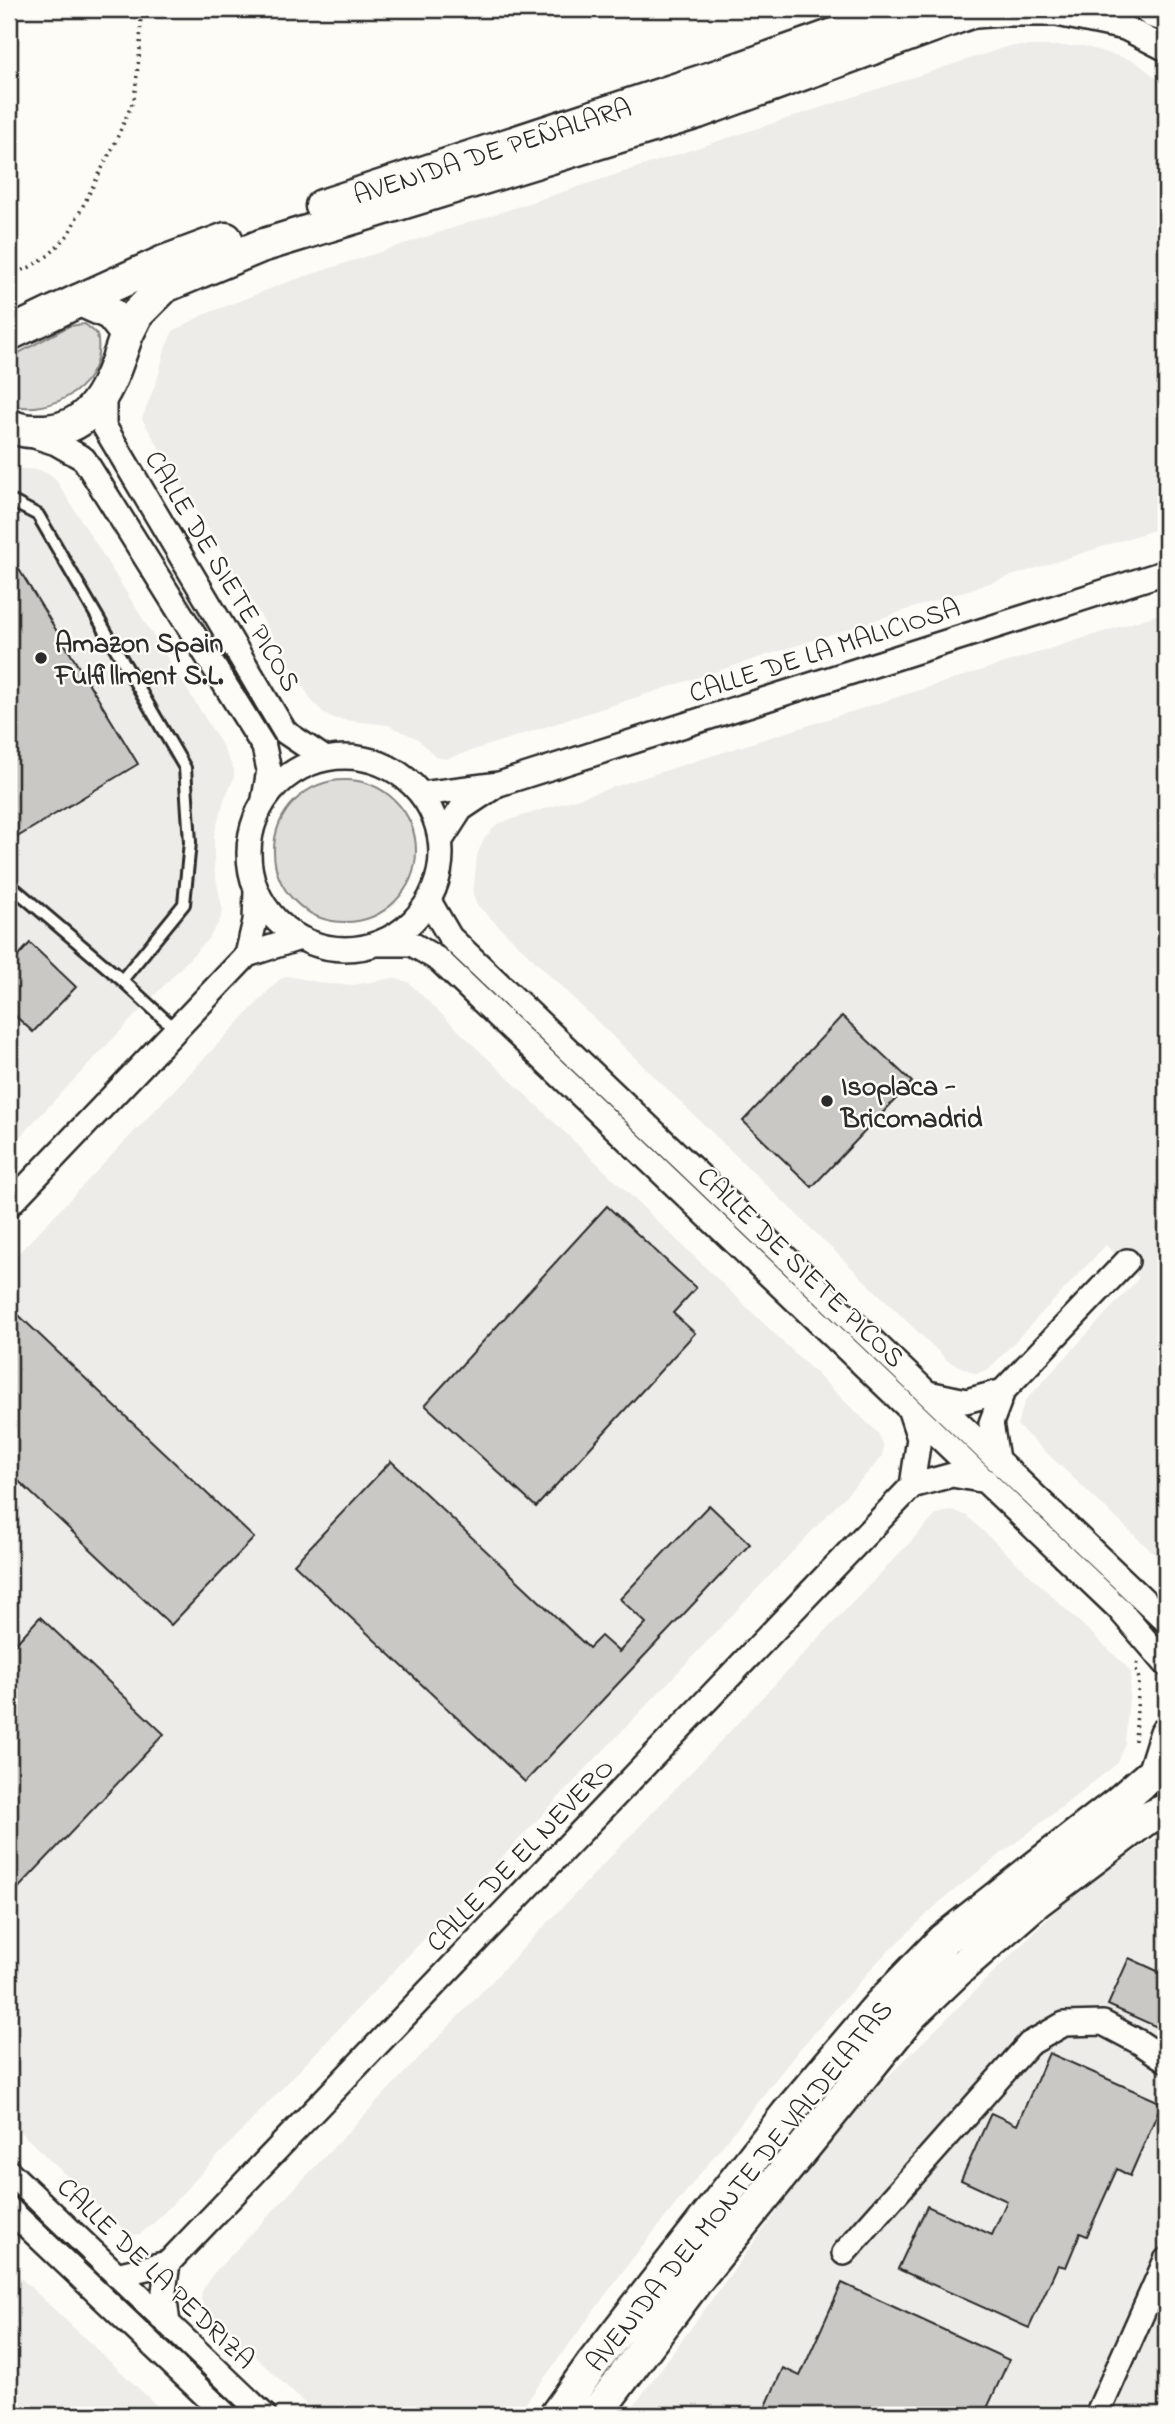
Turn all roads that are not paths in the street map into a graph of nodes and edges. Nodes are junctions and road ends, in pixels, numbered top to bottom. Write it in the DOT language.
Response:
graph roads {
  1 [pos="907,9"];
  2 [pos="1155,9"];
  3 [pos="1166,12"];
  4 [pos="967,13"];
  5 [pos="1166,49"];
  6 [pos="80,300"];
  7 [pos="9,334"];
  8 [pos="127,334"];
  9 [pos="104,395"];
  10 [pos="15,428"];
  11 [pos="9,500"];
  12 [pos="1166,572"];
  13 [pos="324,758"];
  14 [pos="499,784"];
  15 [pos="422,794"];
  16 [pos="264,800"];
  17 [pos="441,840"];
  18 [pos="9,884"];
  19 [pos="256,890"];
  20 [pos="429,901"];
  21 [pos="300,938"];
  22 [pos="379,944"];
  23 [pos="247,955"];
  24 [pos="122,980"];
  25 [pos="176,1030"];
  26 [pos="9,1205"];
  27 [pos="1127,1261"];
  28 [pos="1003,1391"];
  29 [pos="927,1393"];
  30 [pos="909,1409"];
  31 [pos="998,1459"];
  32 [pos="986,1481"];
  33 [pos="912,1486"];
  34 [pos="1166,1621"];
  35 [pos="1166,1664"];
  36 [pos="1166,1734"];
  37 [pos="1166,1810"];
  38 [pos="1166,2060"];
  39 [pos="9,2172"];
  40 [pos="9,2209"];
  41 [pos="844,2253"];
  42 [pos="1166,2260"];
  43 [pos="168,2263"];
  44 [pos="116,2275"];
  45 [pos="168,2324"];
  46 [pos="226,2415"];
  47 [pos="264,2415"];
  48 [pos="556,2415"];
  49 [pos="594,2415"];
  50 [pos="1097,2415"];
  1 -- 6 [label="street, AVENIDA DE PEÑALARA"];
  2 -- 3 [label="highway"];
  4 -- 5 [label="street"];
  4 -- 8 [label="street, AVENIDA DE PEÑALARA"];
  6 -- 7 [label="street, AVENIDA DE PEÑALARA"];
  6 -- 8 [label="street"];
  8 -- 9 [label="street, AVENIDA DE PEÑALARA"];
  9 -- 10 [label="street"];
  9 -- 13 [label="street, CALLE DE SIETE PICOS"];
  10 -- 16 [label="street, CALLE DE SIETE PICOS"];
  11 -- 24 [label="lane"];
  12 -- 14 [label="street, CALLE DE LA MALICIOSA"];
  13 -- 15 [label="street"];
  13 -- 16 [label="street"];
  14 -- 15 [label="street, CALLE DE LA MALICIOSA"];
  14 -- 17 [label="street, CALLE DE LA MALICIOSA"];
  15 -- 17 [label="street"];
  16 -- 19 [label="street"];
  17 -- 20 [label="street"];
  18 -- 24 [label="lane"];
  19 -- 21 [label="street"];
  19 -- 23 [label="street"];
  20 -- 22 [label="street"];
  20 -- 29 [label="street, CALLE DE SIETE PICOS"];
  21 -- 22 [label="street"];
  21 -- 23 [label="street"];
  22 -- 30 [label="street, CALLE DE SIETE PICOS"];
  23 -- 25 [label="street"];
  24 -- 25 [label="lane"];
  25 -- 26 [label="street"];
  27 -- 28 [label="street"];
  28 -- 29 [label="street"];
  28 -- 31 [label="street"];
  29 -- 31 [label="street, CALLE DE SIETE PICOS"];
  30 -- 32 [label="street, CALLE DE SIETE PICOS"];
  30 -- 33 [label="street"];
  31 -- 34 [label="street, CALLE DE SIETE PICOS"];
  32 -- 33 [label="street"];
  32 -- 35 [label="street, CALLE DE SIETE PICOS"];
  33 -- 43 [label="street, CALLE DE EL NEVERO"];
  36 -- 48 [label="street, AVENIDA DEL MONTE DE VALDELATAS"];
  37 -- 49 [label="street, AVENIDA DEL MONTE DE VALDELATAS"];
  38 -- 41 [label="street"];
  39 -- 44 [label="street, CALLE DE LA PEDRIZA"];
  40 -- 46 [label="street, CALLE DE LA PEDRIZA"];
  42 -- 50 [label="street"];
  43 -- 44 [label="street"];
  43 -- 45 [label="street"];
  44 -- 45 [label="street, CALLE DE LA PEDRIZA"];
  45 -- 47 [label="street, CALLE DE LA PEDRIZA"];
}
